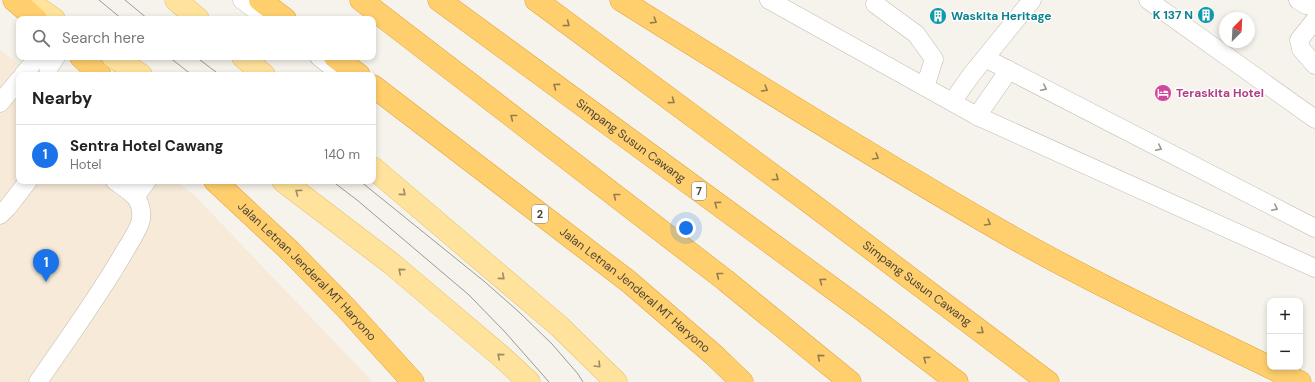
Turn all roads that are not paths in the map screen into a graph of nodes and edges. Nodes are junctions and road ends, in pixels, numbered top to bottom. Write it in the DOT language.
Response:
graph roads {
  1 [pos="14,0"];
  2 [pos="26,0"];
  3 [pos="176,0"];
  4 [pos="242,0"];
  5 [pos="260,0"];
  6 [pos="361,0"];
  7 [pos="439,0"];
  8 [pos="536,0"];
  9 [pos="621,0"];
  10 [pos="769,0"];
  11 [pos="1032,0"];
  12 [pos="1148,0"];
  13 [pos="1298,0"];
  14 [pos="875,4"];
  15 [pos="1169,6"];
  16 [pos="1315,7"];
  17 [pos="33,16"];
  18 [pos="50,16"];
  19 [pos="195,16"];
  20 [pos="263,16"];
  21 [pos="281,16"];
  22 [pos="1315,20"];
  23 [pos="985,58"];
  24 [pos="83,60"];
  25 [pos="118,60"];
  26 [pos="246,60"];
  27 [pos="322,60"];
  28 [pos="339,60"];
  29 [pos="48,64"];
  30 [pos="1315,66"];
  31 [pos="1009,70"];
  32 [pos="30,72"];
  33 [pos="97,72"];
  34 [pos="136,72"];
  35 [pos="260,72"];
  36 [pos="338,72"];
  37 [pos="354,72"];
  38 [pos="16,84"];
  39 [pos="925,87"];
  40 [pos="376,88"];
  41 [pos="376,100"];
  42 [pos="952,102"];
  43 [pos="0,103"];
  44 [pos="977,116"];
  45 [pos="1315,119"];
  46 [pos="452,146"];
  47 [pos="376,171"];
  48 [pos="26,184"];
  49 [pos="119,184"];
  50 [pos="144,184"];
  51 [pos="218,184"];
  52 [pos="287,184"];
  53 [pos="136,196"];
  54 [pos="0,215"];
  55 [pos="1315,228"];
  56 [pos="1315,268"];
  57 [pos="38,382"];
  58 [pos="414,382"];
  59 [pos="529,382"];
  60 [pos="616,382"];
  61 [pos="742,382"];
  62 [pos="850,382"];
  63 [pos="957,382"];
  64 [pos="1048,382"];
  65 [pos="1300,382"];
  1 -- 17 [label="highway"];
  2 -- 18 [label="main road"];
  3 -- 19 [label="main road"];
  4 -- 20 [label="lane"];
  5 -- 21 [label="highway"];
  62 -- 6 [label="highway, one-way"];
  63 -- 7 [label="highway, Simpang Susun Cawang / 7, one-way"];
  8 -- 64 [label="highway, Simpang Susun Cawang, one-way"];
  9 -- 65 [label="highway, one-way"];
  10 -- 39 [label="lane"];
  11 -- 23 [label="lane"];
  12 -- 15 [label="lane"];
  13 -- 16 [label="lane"];
  14 -- 39 [label="lane"];
  15 -- 45 [label="lane"];
  22 -- 30 [label="lane"];
  23 -- 31 [label="lane"];
  23 -- 42 [label="lane"];
  24 -- 33 [label="highway"];
  25 -- 34 [label="main road"];
  26 -- 35 [label="main road"];
  27 -- 36 [label="lane"];
  28 -- 37 [label="highway"];
  29 -- 32 [label="lane"];
  31 -- 44 [label="lane"];
  31 -- 55 [label="lane, one-way"];
  38 -- 43 [label="lane"];
  39 -- 42 [label="lane"];
  40 -- 46 [label="highway, Jalan Letnan Jenderal MT Haryono / 2"];
  41 -- 46 [label="lane"];
  42 -- 44 [label="lane"];
  44 -- 56 [label="lane"];
  46 -- 61 [label="highway, Jalan Letnan Jenderal MT Haryono / 2"];
  47 -- 60 [label="main road, one-way"];
  48 -- 54 [label="lane"];
  49 -- 53 [label="lane"];
  50 -- 53 [label="lane"];
  51 -- 58 [label="highway, Jalan Letnan Jenderal MT Haryono"];
  59 -- 52 [label="main road, one-way"];
  53 -- 57 [label="lane"];
}
